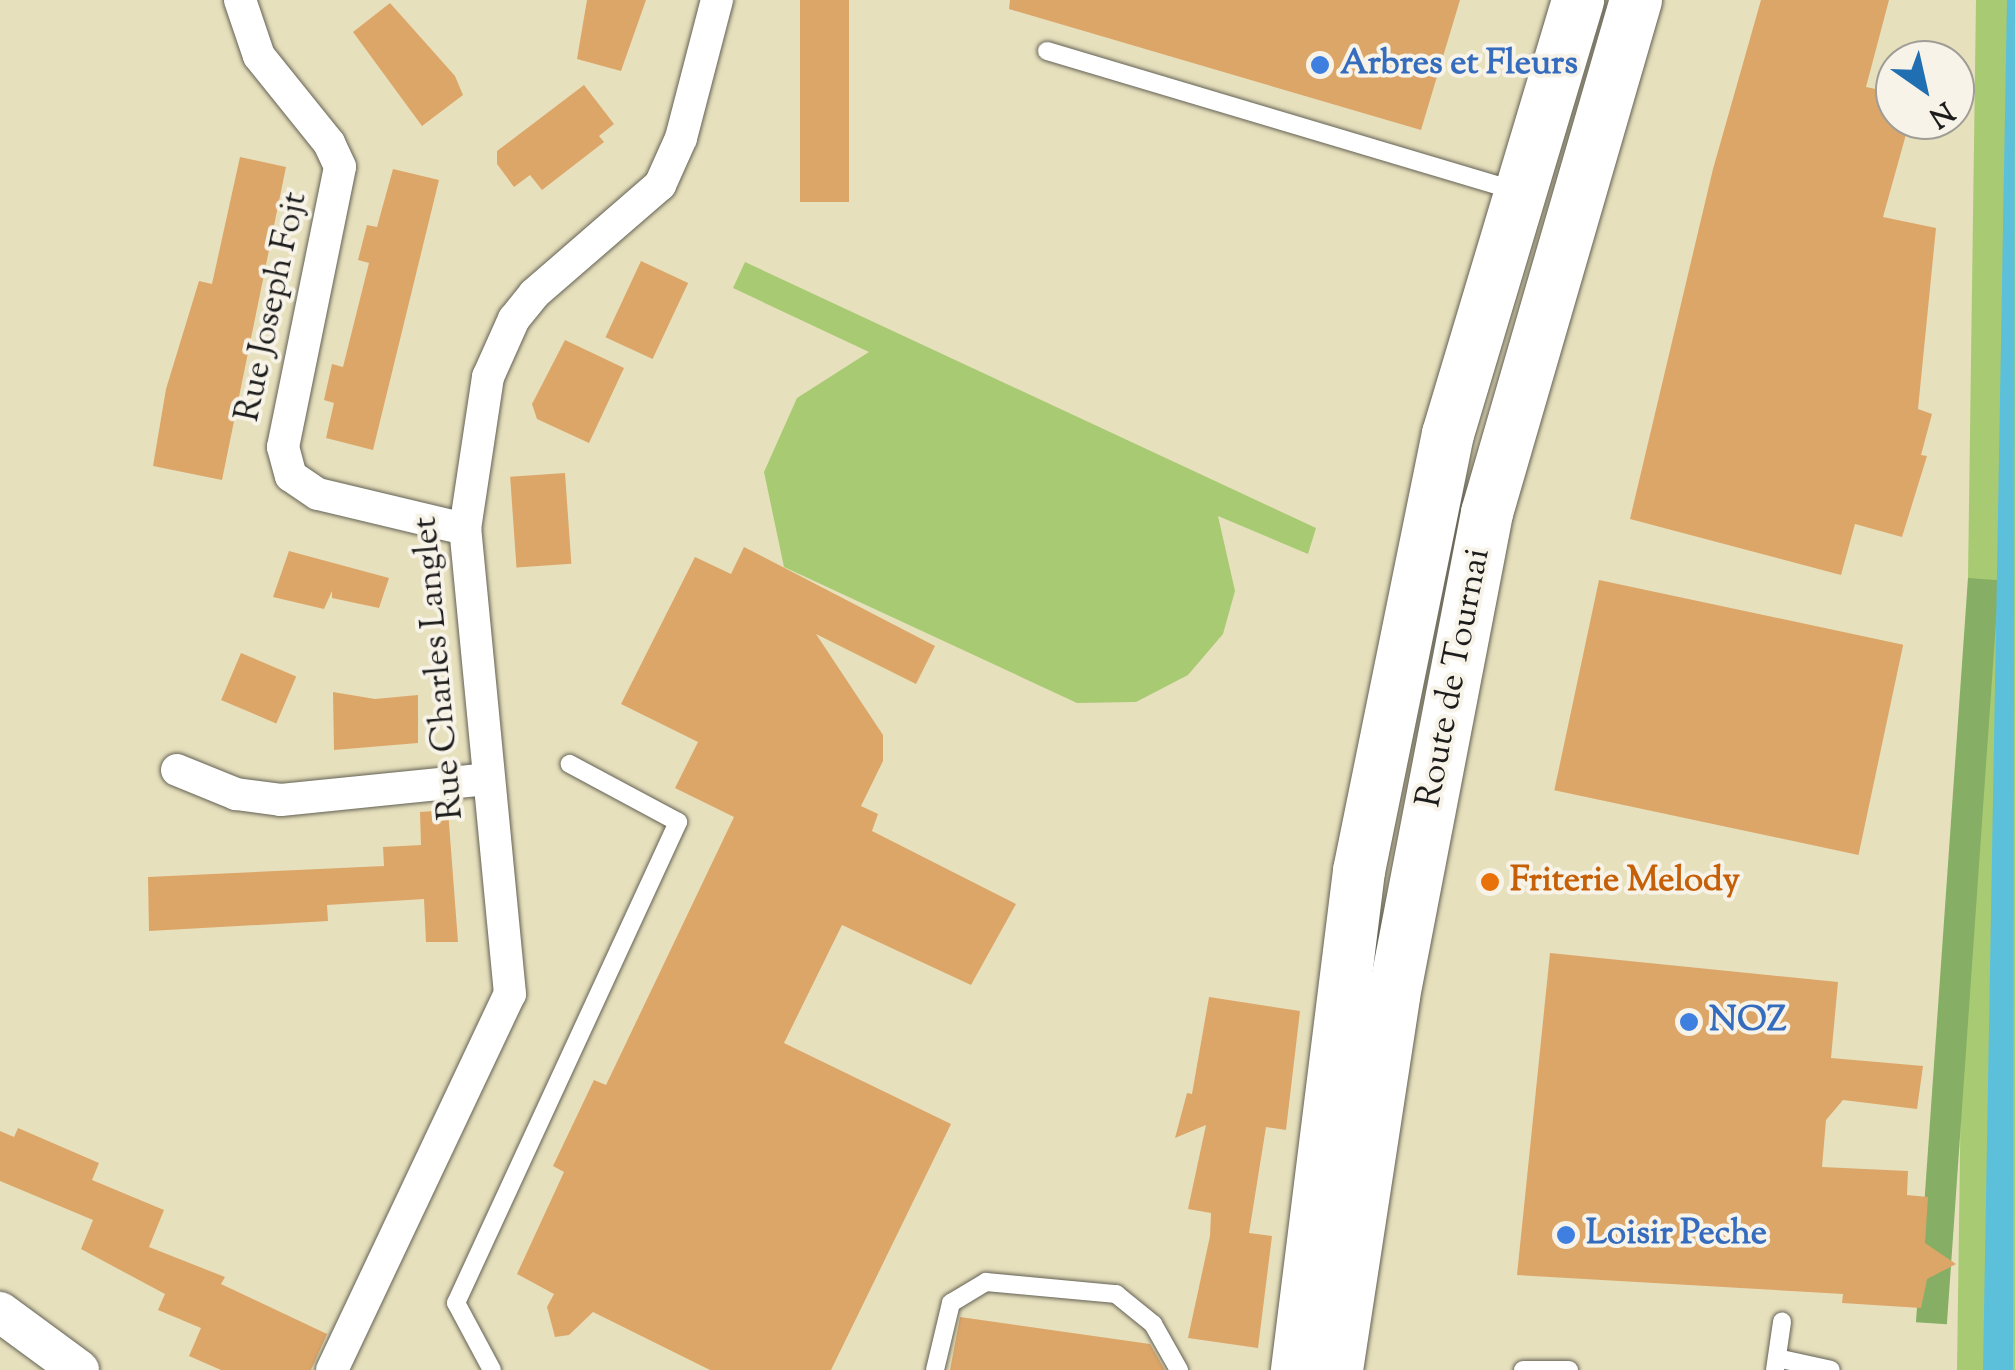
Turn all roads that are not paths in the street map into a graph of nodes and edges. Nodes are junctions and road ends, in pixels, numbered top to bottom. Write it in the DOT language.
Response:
graph roads {
  1 [pos="240,0"];
  2 [pos="718,0"];
  3 [pos="1578,0"];
  4 [pos="1636,0"];
  5 [pos="1048,51"];
  6 [pos="1519,192"];
  7 [pos="1469,497"];
  8 [pos="465,529"];
  9 [pos="1458,547"];
  10 [pos="570,764"];
  11 [pos="177,770"];
  12 [pos="487,780"];
  13 [pos="1358,1088"];
  14 [pos="0,1312"];
  15 [pos="1782,1322"];
  16 [pos="1776,1364"];
  17 [pos="79,1370"];
  18 [pos="332,1370"];
  19 [pos="492,1370"];
  20 [pos="935,1370"];
  21 [pos="1179,1370"];
  22 [pos="1297,1370"];
  23 [pos="1318,1370"];
  24 [pos="1337,1370"];
  25 [pos="1523,1370"];
  26 [pos="1569,1370"];
  27 [pos="1831,1370"];
  1 -- 8 [label="street, Rue Joseph Fojt"];
  2 -- 8 [label="street, Rue Charles Langlet"];
  3 -- 6 [label="main road, Route de Tournai"];
  4 -- 24 [label="main road, Route de Tournai"];
  5 -- 6 [label="lane"];
  6 -- 22 [label="main road, Route de Tournai"];
  7 -- 9 [label="lane"];
  8 -- 12 [label="street, Rue Charles Langlet"];
  10 -- 19 [label="lane"];
  11 -- 12 [label="street"];
  12 -- 18 [label="street, Rue Charles Langlet"];
  13 -- 23 [label="lane"];
  14 -- 17 [label="street"];
  15 -- 16 [label="lane"];
  16 -- 27 [label="lane"];
  20 -- 21 [label="lane"];
  25 -- 26 [label="lane"];
}
